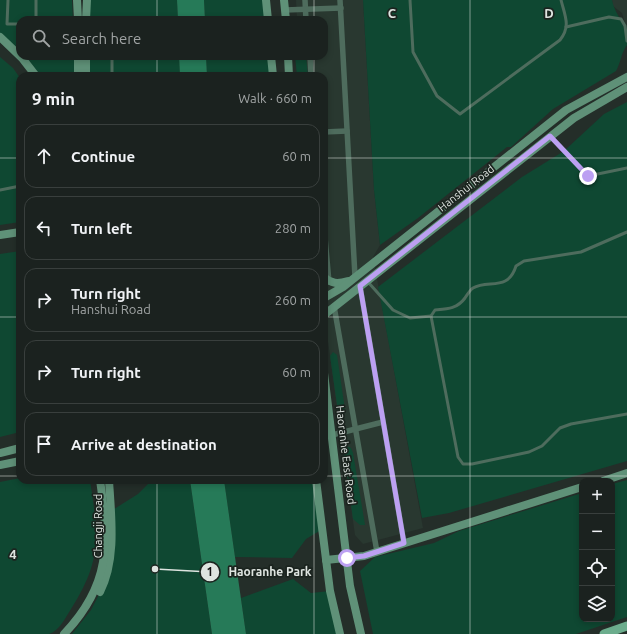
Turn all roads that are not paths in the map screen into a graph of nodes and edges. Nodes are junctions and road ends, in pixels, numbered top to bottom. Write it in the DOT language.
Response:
graph roads {
  1 [pos="8,0"];
  2 [pos="36,0"];
  3 [pos="76,0"];
  4 [pos="87,0"];
  5 [pos="266,0"];
  6 [pos="284,0"];
  7 [pos="305,0"];
  8 [pos="340,0"];
  9 [pos="410,0"];
  10 [pos="561,0"];
  11 [pos="341,8"];
  12 [pos="306,9"];
  13 [pos="285,10"];
  14 [pos="36,16"];
  15 [pos="78,16"];
  16 [pos="86,16"];
  17 [pos="268,16"];
  18 [pos="286,16"];
  19 [pos="306,16"];
  20 [pos="16,24"];
  21 [pos="566,27"];
  22 [pos="0,37"];
  23 [pos="627,41"];
  24 [pos="16,52"];
  25 [pos="24,60"];
  26 [pos="78,60"];
  27 [pos="86,60"];
  28 [pos="112,60"];
  29 [pos="271,60"];
  30 [pos="288,60"];
  31 [pos="310,60"];
  32 [pos="33,72"];
  33 [pos="78,72"];
  34 [pos="86,72"];
  35 [pos="112,72"];
  36 [pos="273,72"];
  37 [pos="289,72"];
  38 [pos="311,72"];
  39 [pos="627,77"];
  40 [pos="627,87"];
  41 [pos="347,131"];
  42 [pos="328,132"];
  43 [pos="550,136"];
  44 [pos="627,168"];
  45 [pos="16,187"];
  46 [pos="0,190"];
  47 [pos="627,232"];
  48 [pos="16,233"];
  49 [pos="0,235"];
  50 [pos="353,279"];
  51 [pos="328,280"];
  52 [pos="367,280"];
  53 [pos="360,286"];
  54 [pos="328,295"];
  55 [pos="334,306"];
  56 [pos="328,311"];
  57 [pos="431,316"];
  58 [pos="328,404"];
  59 [pos="627,414"];
  60 [pos="383,422"];
  61 [pos="356,429"];
  62 [pos="332,435"];
  63 [pos="16,449"];
  64 [pos="0,453"];
  65 [pos="16,462"];
  66 [pos="0,465"];
  67 [pos="627,473"];
  68 [pos="611,478"];
  69 [pos="100,484"];
  70 [pos="109,484"];
  71 [pos="316,484"];
  72 [pos="579,488"];
  73 [pos="404,543"];
  74 [pos="377,552"];
  75 [pos="347,558"];
  76 [pos="326,560"];
  77 [pos="627,626"];
  78 [pos="64,634"];
  79 [pos="72,634"];
  80 [pos="340,634"];
  81 [pos="361,634"];
  82 [pos="604,634"];
  1 -- 20 [label="lane"];
  2 -- 14 [label="lane"];
  3 -- 15 [label="main road"];
  4 -- 16 [label="main road"];
  5 -- 17 [label="main road"];
  6 -- 13 [label="main road"];
  7 -- 12 [label="street"];
  8 -- 11 [label="street"];
  9 -- 21 [label="lane"];
  10 -- 21 [label="lane"];
  11 -- 12 [label="street"];
  11 -- 41 [label="street"];
  12 -- 13 [label="street"];
  12 -- 19 [label="street"];
  13 -- 18 [label="main road"];
  21 -- 23 [label="lane"];
  22 -- 24 [label="main road"];
  25 -- 32 [label="main road"];
  26 -- 33 [label="main road"];
  27 -- 34 [label="main road"];
  28 -- 35 [label="lane"];
  29 -- 36 [label="main road"];
  30 -- 37 [label="main road"];
  31 -- 38 [label="street"];
  39 -- 50 [label="main road, Hanshui Road"];
  40 -- 43 [label="main road, Hanshui Road"];
  41 -- 42 [label="street"];
  41 -- 50 [label="street"];
  43 -- 44 [label="lane"];
  43 -- 52 [label="main road, Hanshui Road"];
  45 -- 46 [label="lane"];
  47 -- 57 [label="lane"];
  48 -- 49 [label="main road"];
  50 -- 51 [label="main road"];
  50 -- 54 [label="main road, Hanshui Road"];
  52 -- 53 [label="main road, Hanshui Road"];
  52 -- 57 [label="lane"];
  53 -- 55 [label="main road, Hanshui Road"];
  53 -- 60 [label="street"];
  55 -- 56 [label="main road, Hanshui Road"];
  55 -- 61 [label="street"];
  57 -- 59 [label="lane"];
  58 -- 62 [label="main road, Haoranhe East Road"];
  60 -- 61 [label="street"];
  60 -- 73 [label="street"];
  61 -- 62 [label="street"];
  61 -- 74 [label="street"];
  62 -- 75 [label="main road, Haoranhe East Road"];
  63 -- 64 [label="main road"];
  65 -- 66 [label="main road"];
  67 -- 68 [label="main road"];
  69 -- 78 [label="main road, Changji Road"];
  70 -- 79 [label="main road, Changji Road"];
  71 -- 76 [label="main road"];
  72 -- 73 [label="main road"];
  73 -- 74 [label="main road"];
  74 -- 75 [label="main road"];
  75 -- 76 [label="main road"];
  75 -- 81 [label="main road, Haoranhe East Road"];
  76 -- 80 [label="main road"];
  77 -- 82 [label="main road"];
}
